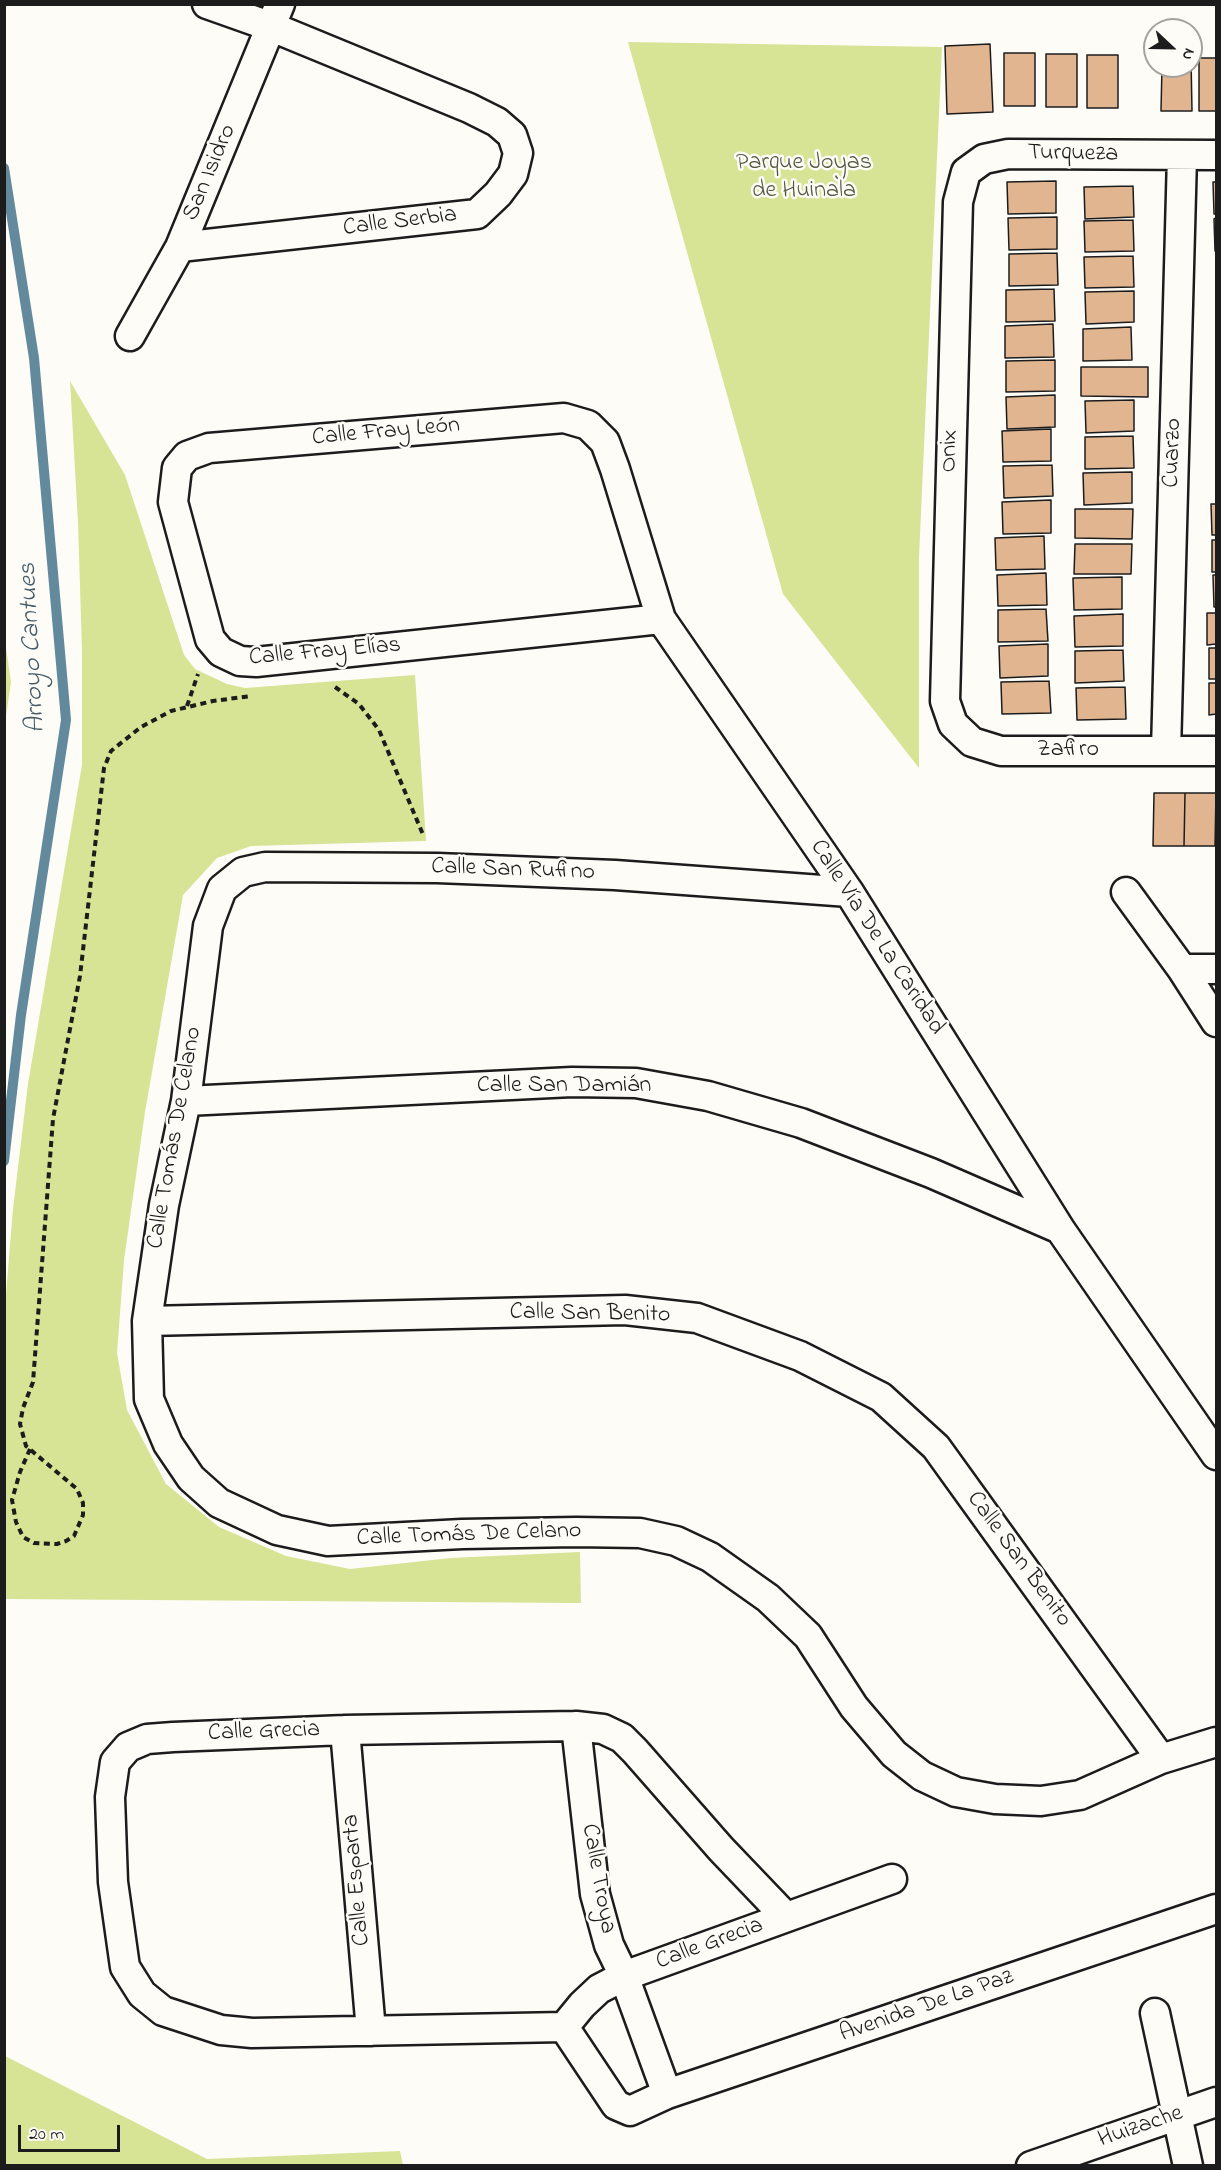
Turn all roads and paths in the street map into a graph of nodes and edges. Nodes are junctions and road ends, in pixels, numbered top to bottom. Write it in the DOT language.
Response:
graph roads {
  1 [pos="207,4"];
  2 [pos="276,16"];
  3 [pos="1216,155"];
  4 [pos="1182,156"];
  5 [pos="958,202"];
  6 [pos="180,247"];
  7 [pos="130,336"];
  8 [pos="564,418"];
  9 [pos="209,448"];
  10 [pos="662,619"];
  11 [pos="327,655"];
  12 [pos="260,694"];
  13 [pos="945,701"];
  14 [pos="1166,751"];
  15 [pos="1216,752"];
  16 [pos="437,868"];
  17 [pos="849,892"];
  18 [pos="1126,892"];
  19 [pos="208,926"];
  20 [pos="1182,969"];
  21 [pos="1216,969"];
  22 [pos="1216,1022"];
  23 [pos="186,1101"];
  24 [pos="1060,1229"];
  25 [pos="147,1321"];
  26 [pos="30,1449"];
  27 [pos="1216,1455"];
  28 [pos="576,1726"];
  29 [pos="345,1730"];
  30 [pos="1216,1742"];
  31 [pos="1161,1759"];
  32 [pos="892,1879"];
  33 [pos="1216,1909"];
  34 [pos="786,1917"];
  35 [pos="624,1976"];
  36 [pos="1155,2013"];
  37 [pos="564,2027"];
  38 [pos="371,2031"];
  39 [pos="668,2094"];
  40 [pos="1216,2102"];
  41 [pos="1177,2115"];
  42 [pos="1031,2166"];
  43 [pos="1188,2166"];
  1 -- 2 [label="street, Calle Serbia"];
  2 -- 6 [label="street, San Isidro"];
  2 -- 6 [label="street, Calle Serbia"];
  3 -- 4 [label="street, Turqueza"];
  4 -- 5 [label="street, Turqueza"];
  4 -- 14 [label="street, Cuarzo"];
  5 -- 13 [label="street, Onix"];
  6 -- 7 [label="street, San Isidro"];
  8 -- 9 [label="street, Calle Fray León"];
  8 -- 10 [label="street, Calle Vía De La Caridad"];
  9 -- 11 [label="street, Calle Fray Elías"];
  10 -- 11 [label="street, Calle Fray Elías"];
  10 -- 17 [label="street, Calle Vía De La Caridad"];
  11 -- 16 [label="path"];
  12 -- 26 [label="path"];
  13 -- 14 [label="street, Zafiro"];
  14 -- 15 [label="street, Zafiro"];
  16 -- 17 [label="street, Calle San Rufino"];
  16 -- 19 [label="street, Calle San Rufino"];
  17 -- 24 [label="street, Calle Vía De La Caridad"];
  18 -- 20 [label="street"];
  19 -- 23 [label="street, Calle Tomás De Celano"];
  20 -- 21 [label="street"];
  20 -- 22 [label="street"];
  23 -- 24 [label="street, Calle San Damián"];
  23 -- 25 [label="street, Calle Tomás De Celano"];
  24 -- 27 [label="street, Calle Vía De La Caridad"];
  25 -- 31 [label="street, Calle San Benito"];
  25 -- 31 [label="street, Calle Tomás De Celano"];
  26 -- 26 [label="path"];
  28 -- 29 [label="street, Calle Grecia"];
  28 -- 34 [label="street, Calle Grecia"];
  28 -- 35 [label="street, Calle Troya"];
  29 -- 38 [label="street, Calle Esparta"];
  29 -- 38 [label="street, Calle Grecia"];
  30 -- 31 [label="street, Calle Tomás De Celano"];
  32 -- 34 [label="street"];
  33 -- 39 [label="street, Avenida De La Paz"];
  34 -- 35 [label="street, Calle Grecia"];
  35 -- 37 [label="street, Calle Grecia"];
  35 -- 39 [label="street, Calle Troya"];
  36 -- 41 [label="street"];
  37 -- 38 [label="street, Calle Grecia"];
  37 -- 39 [label="street, Avenida De La Paz"];
  40 -- 41 [label="street, Huizache"];
  41 -- 42 [label="street, Huizache"];
  41 -- 43 [label="street"];
}
